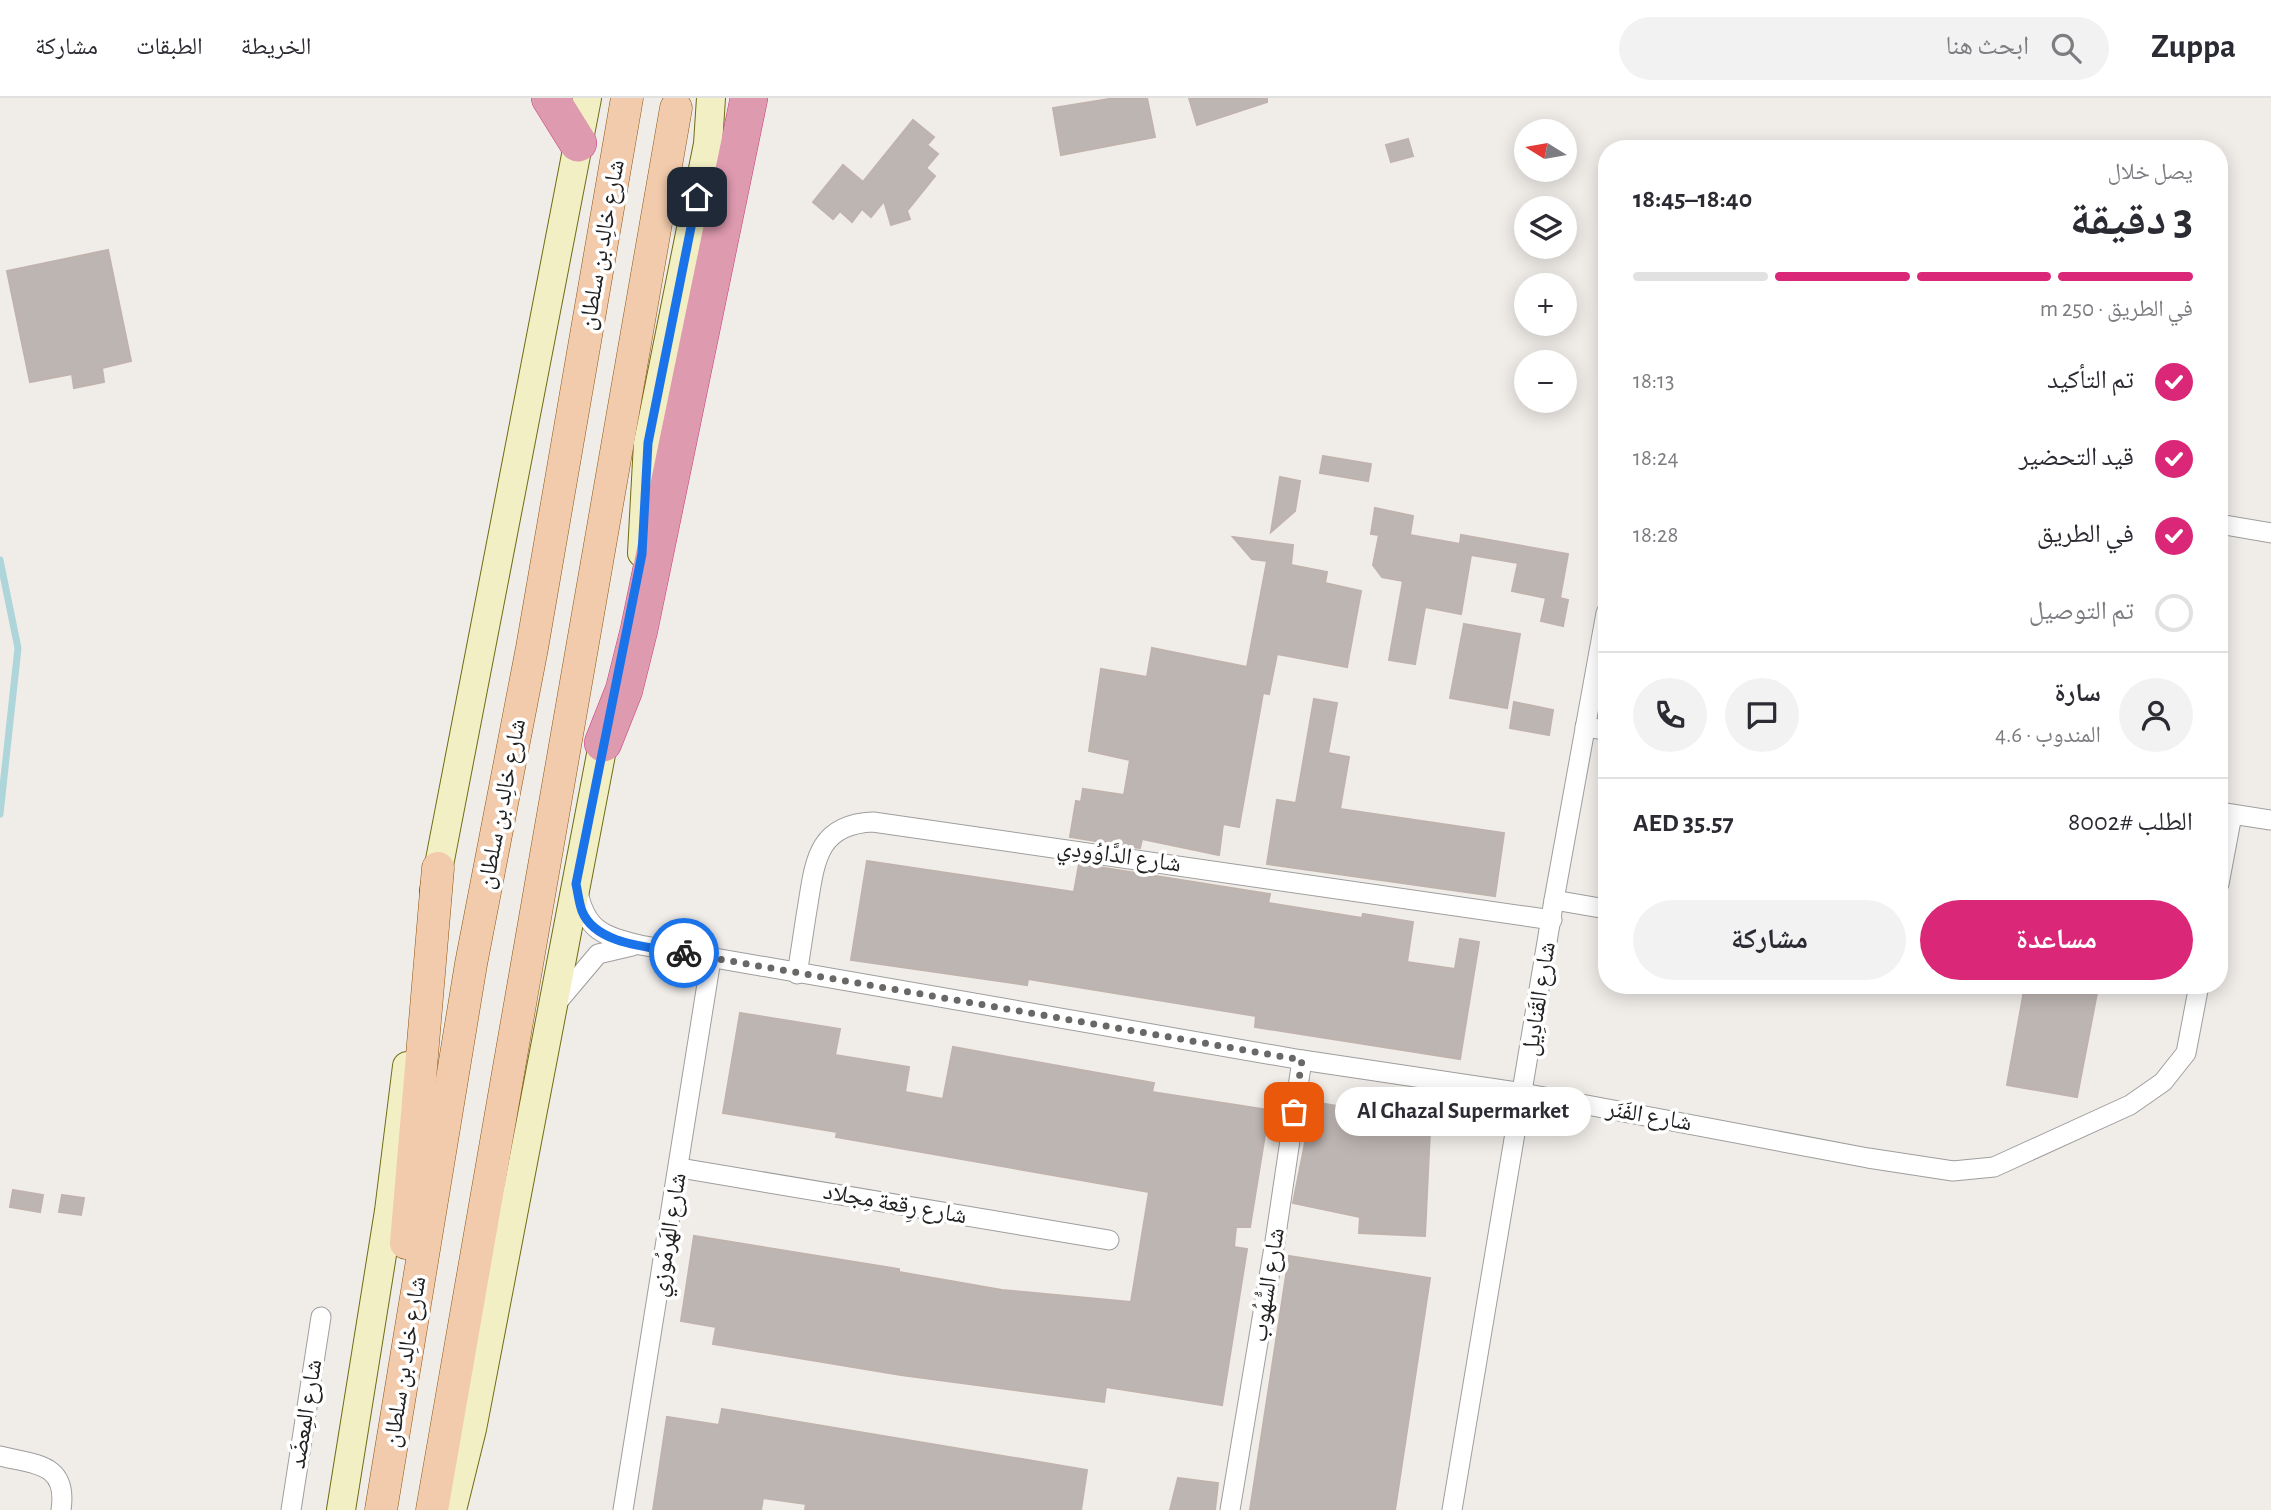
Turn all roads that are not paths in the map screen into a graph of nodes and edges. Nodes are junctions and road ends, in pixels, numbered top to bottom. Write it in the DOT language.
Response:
graph roads {
  1 [pos="550,98"];
  2 [pos="627,98"];
  3 [pos="711,98"];
  4 [pos="733,98"];
  5 [pos="749,98"];
  6 [pos="587,101"];
  7 [pos="676,108"];
  8 [pos="578,143"];
  9 [pos="2228,526"];
  10 [pos="2271,533"];
  11 [pos="642,554"];
  12 [pos="1598,656"];
  13 [pos="1585,727"];
  14 [pos="1598,729"];
  15 [pos="603,743"];
  16 [pos="2228,813"];
  17 [pos="2271,820"];
  18 [pos="438,868"];
  19 [pos="576,884"];
  20 [pos="1598,909"];
  21 [pos="1553,910"];
  22 [pos="640,945"];
  23 [pos="711,959"];
  24 [pos="797,974"];
  25 [pos="2197,994"];
  26 [pos="553,1007"];
  27 [pos="1302,1060"];
  28 [pos="1523,1093"];
  29 [pos="680,1168"];
  30 [pos="1109,1240"];
  31 [pos="321,1317"];
  32 [pos="0,1456"];
  33 [pos="61,1510"];
  34 [pos="291,1510"];
  35 [pos="341,1510"];
  36 [pos="371,1510"];
  37 [pos="381,1510"];
  38 [pos="432,1510"];
  39 [pos="452,1510"];
  40 [pos="622,1510"];
  41 [pos="1230,1510"];
  42 [pos="1452,1510"];
  1 -- 8 [label="highway"];
  2 -- 37 [label="main road, شارع خالِد بن سلطان"];
  3 -- 11 [label="main road"];
  4 -- 11 [label="main road"];
  5 -- 15 [label="highway"];
  6 -- 8 [label="main road"];
  7 -- 38 [label="main road, شارع خالِد بن سلطان"];
  8 -- 18 [label="main road"];
  9 -- 10 [label="street"];
  11 -- 15 [label="main road"];
  12 -- 13 [label="street, شارع القَنادِيل"];
  13 -- 14 [label="street"];
  13 -- 21 [label="street, شارع القَنادِيل"];
  15 -- 19 [label="main road"];
  16 -- 17 [label="street"];
  18 -- 35 [label="main road"];
  18 -- 36 [label="main road"];
  19 -- 22 [label="street, شارع الفَنَر"];
  19 -- 26 [label="main road"];
  20 -- 21 [label="street, شارع الدَّاوُودِي"];
  21 -- 24 [label="street, شارع الدَّاوُودِي"];
  21 -- 28 [label="street, شارع القَنادِيل"];
  22 -- 23 [label="street, شارع الفَنَر"];
  22 -- 26 [label="street, شارع الفَنَر"];
  23 -- 24 [label="street, شارع الفَنَر"];
  23 -- 29 [label="street, شارع الهَرمُوزي"];
  24 -- 27 [label="street, شارع الفَنَر"];
  25 -- 28 [label="street, شارع الفَنَر"];
  26 -- 39 [label="main road"];
  27 -- 28 [label="street, شارع الفَنَر"];
  27 -- 41 [label="street, شارع السُّهُوب"];
  28 -- 42 [label="street, شارع القَنادِيل"];
  29 -- 30 [label="street, شارع رِقعة مِجلاد"];
  29 -- 40 [label="street, شارع الهَرمُوزي"];
  31 -- 34 [label="street, شارع المِعضَد"];
  32 -- 33 [label="street"];
}
